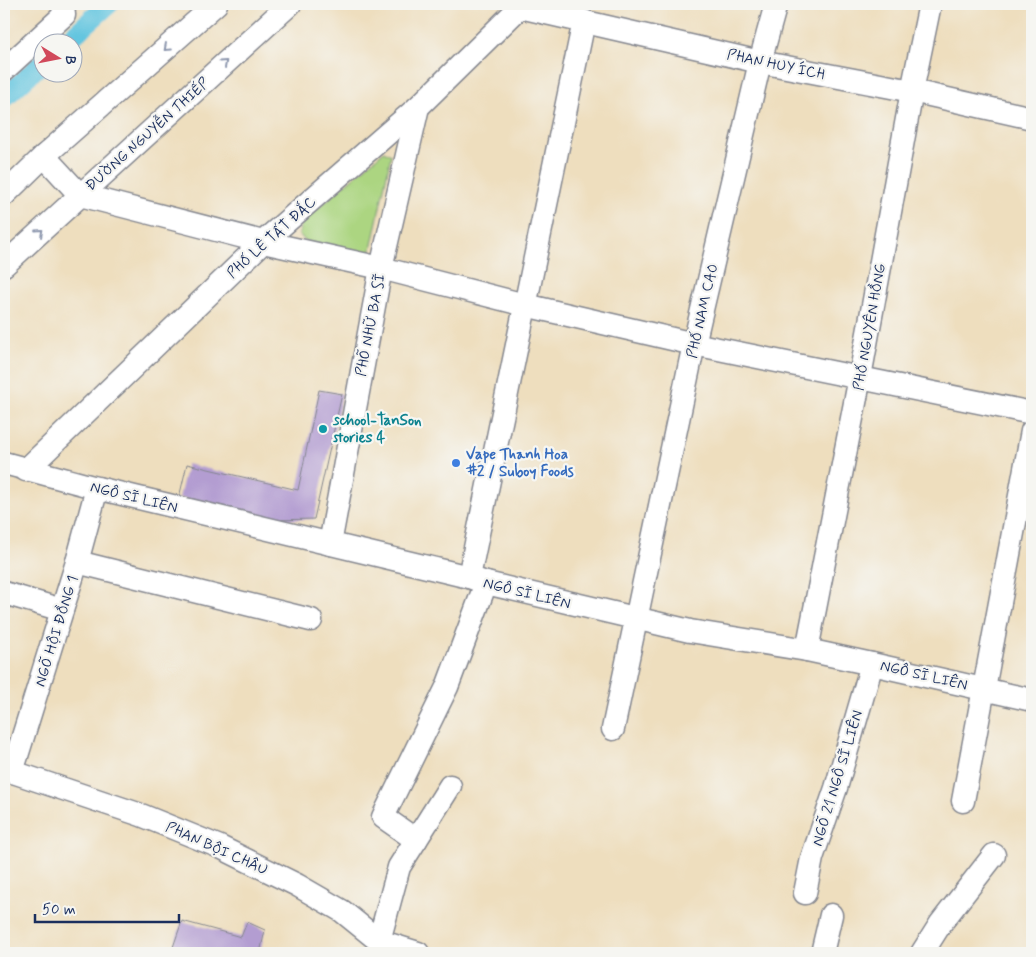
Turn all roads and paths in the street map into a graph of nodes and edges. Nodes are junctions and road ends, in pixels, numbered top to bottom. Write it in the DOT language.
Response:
graph roads {
  1 [pos="63,4"];
  2 [pos="216,4"];
  3 [pos="290,4"];
  4 [pos="776,4"];
  5 [pos="930,4"];
  6 [pos="519,5"];
  7 [pos="584,21"];
  8 [pos="760,62"];
  9 [pos="4,70"];
  10 [pos="912,91"];
  11 [pos="418,107"];
  12 [pos="1032,118"];
  13 [pos="44,156"];
  14 [pos="4,194"];
  15 [pos="80,195"];
  16 [pos="263,242"];
  17 [pos="4,265"];
  18 [pos="381,268"];
  19 [pos="525,305"];
  20 [pos="694,344"];
  21 [pos="860,377"];
  22 [pos="1032,413"];
  23 [pos="1032,431"];
  24 [pos="4,464"];
  25 [pos="26,470"];
  26 [pos="97,488"];
  27 [pos="330,544"];
  28 [pos="77,562"];
  29 [pos="477,580"];
  30 [pos="4,594"];
  31 [pos="62,610"];
  32 [pos="636,619"];
  33 [pos="312,620"];
  34 [pos="807,650"];
  35 [pos="872,664"];
  36 [pos="984,689"];
  37 [pos="1032,700"];
  38 [pos="613,729"];
  39 [pos="8,771"];
  40 [pos="450,786"];
  41 [pos="963,801"];
  42 [pos="416,840"];
  43 [pos="994,856"];
  44 [pos="805,893"];
  45 [pos="831,915"];
  46 [pos="372,947"];
  47 [pos="418,953"];
  48 [pos="822,953"];
  49 [pos="922,953"];
  1 -- 9 [label="street"];
  2 -- 13 [label="street, one-way"];
  15 -- 3 [label="street, ĐƯỜNG NGUYỄN THIẾP, one-way"];
  4 -- 8 [label="street, PHỐ NAM CAO"];
  5 -- 10 [label="street, PHỐ NGUYÊN HỒNG"];
  6 -- 7 [label="street, PHAN HUY ÍCH"];
  6 -- 11 [label="street, PHỐ LÊ TẤT ĐẮC"];
  7 -- 8 [label="street, PHAN HUY ÍCH"];
  7 -- 19 [label="street"];
  8 -- 10 [label="street, PHAN HUY ÍCH"];
  8 -- 20 [label="street, PHỐ NAM CAO"];
  10 -- 12 [label="street, PHAN HUY ÍCH"];
  10 -- 21 [label="street, PHỐ NGUYÊN HỒNG"];
  11 -- 16 [label="street, PHỐ LÊ TẤT ĐẮC"];
  11 -- 18 [label="street, PHÕ NHỮ BA SĨ"];
  13 -- 14 [label="street"];
  13 -- 15 [label="street"];
  15 -- 16 [label="street"];
  17 -- 15 [label="street, ĐƯỜNG NGUYỄN THIẾP, one-way"];
  16 -- 18 [label="street"];
  16 -- 25 [label="street, PHỐ LÊ TẤT ĐẮC"];
  18 -- 19 [label="street"];
  18 -- 27 [label="street, PHÕ NHỮ BA SĨ"];
  19 -- 20 [label="street"];
  19 -- 29 [label="street"];
  20 -- 21 [label="street"];
  20 -- 32 [label="street, PHỐ NAM CAO"];
  21 -- 22 [label="street"];
  21 -- 34 [label="street, PHỐ NGUYÊN HỒNG"];
  23 -- 36 [label="street"];
  24 -- 25 [label="street, NGÔ SĨ LIÊN"];
  25 -- 26 [label="street, NGÔ SĨ LIÊN"];
  26 -- 27 [label="street, NGÔ SĨ LIÊN"];
  26 -- 28 [label="street, NGÕ HỘI ĐỒNG 1"];
  27 -- 29 [label="street, NGÔ SĨ LIÊN"];
  28 -- 31 [label="street, NGÕ HỘI ĐỒNG 1"];
  28 -- 33 [label="street"];
  29 -- 32 [label="street, NGÔ SĨ LIÊN"];
  29 -- 42 [label="street"];
  30 -- 31 [label="street"];
  31 -- 39 [label="street, NGÕ HỘI ĐỒNG 1"];
  32 -- 34 [label="street, NGÔ SĨ LIÊN"];
  32 -- 38 [label="street, PHỐ NAM CAO"];
  34 -- 35 [label="street, NGÔ SĨ LIÊN"];
  35 -- 36 [label="street, NGÔ SĨ LIÊN"];
  35 -- 44 [label="street, NGÕ 21 NGÔ SĨ LIÊN"];
  36 -- 37 [label="street, NGÔ SĨ LIÊN"];
  36 -- 41 [label="street"];
  39 -- 46 [label="street, PHAN BỘI CHÂU"];
  40 -- 42 [label="street"];
  42 -- 46 [label="street"];
  43 -- 49 [label="street"];
  45 -- 48 [label="street"];
  46 -- 47 [label="street, PHAN BỘI CHÂU"];
}
